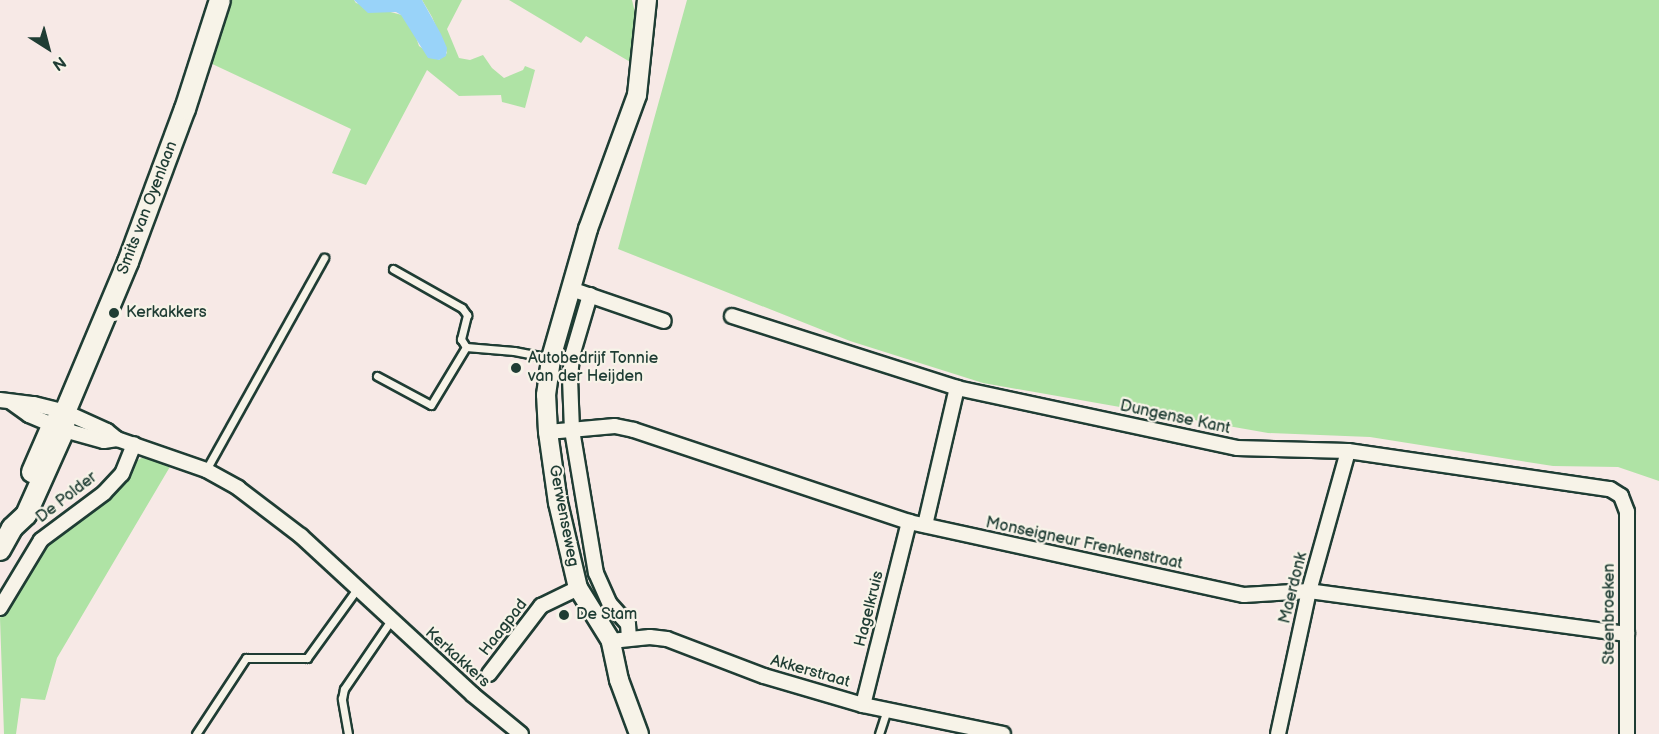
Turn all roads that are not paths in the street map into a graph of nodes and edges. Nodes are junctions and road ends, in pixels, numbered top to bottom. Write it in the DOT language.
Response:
graph roads {
  1 [pos="220,0"];
  2 [pos="640,0"];
  3 [pos="647,0"];
  4 [pos="646,19"];
  5 [pos="324,258"];
  6 [pos="393,269"];
  7 [pos="572,289"];
  8 [pos="590,296"];
  9 [pos="732,316"];
  10 [pos="664,321"];
  11 [pos="466,347"];
  12 [pos="551,358"];
  13 [pos="377,376"];
  14 [pos="957,388"];
  15 [pos="5,401"];
  16 [pos="60,423"];
  17 [pos="572,430"];
  18 [pos="548,432"];
  19 [pos="134,444"];
  20 [pos="1348,451"];
  21 [pos="206,470"];
  22 [pos="1621,496"];
  23 [pos="909,522"];
  24 [pos="925,525"];
  25 [pos="0,550"];
  26 [pos="578,588"];
  27 [pos="357,589"];
  28 [pos="1309,591"];
  29 [pos="0,608"];
  30 [pos="391,620"];
  31 [pos="1627,634"];
  32 [pos="629,638"];
  33 [pos="611,641"];
  34 [pos="489,674"];
  35 [pos="863,705"];
  36 [pos="887,710"];
  37 [pos="196,734"];
  38 [pos="348,734"];
  39 [pos="521,734"];
  40 [pos="639,734"];
  41 [pos="879,734"];
  42 [pos="1003,734"];
  43 [pos="1278,734"];
  44 [pos="1627,734"];
  1 -- 16 [label="main road, Smits van Oyenlaan"];
  2 -- 4 [label="street, Gerwenseweg"];
  3 -- 4 [label="street, Gerwenseweg"];
  4 -- 7 [label="street, Gerwenseweg"];
  5 -- 21 [label="lane"];
  6 -- 11 [label="lane"];
  7 -- 8 [label="street"];
  7 -- 12 [label="street, Gerwenseweg"];
  8 -- 10 [label="street"];
  8 -- 17 [label="street, Gerwenseweg"];
  9 -- 14 [label="street, Dungense Kant"];
  11 -- 12 [label="lane"];
  11 -- 13 [label="lane"];
  12 -- 18 [label="street, Gerwenseweg"];
  14 -- 20 [label="street, Dungense Kant"];
  14 -- 24 [label="street"];
  15 -- 16 [label="street, Kerkakkers"];
  16 -- 19 [label="street, Kerkakkers"];
  16 -- 25 [label="main road, Smits van Oyenlaan"];
  17 -- 18 [label="street, Monseigneur Frenkenstraat"];
  17 -- 23 [label="street, Monseigneur Frenkenstraat"];
  17 -- 32 [label="street, Gerwenseweg"];
  18 -- 26 [label="street, Gerwenseweg"];
  19 -- 21 [label="street, Kerkakkers"];
  19 -- 29 [label="street, De Polder"];
  20 -- 22 [label="street, Dungense Kant"];
  20 -- 28 [label="street, Maerdonk"];
  21 -- 27 [label="street, Kerkakkers"];
  22 -- 31 [label="street, Steenbroeken"];
  23 -- 24 [label="street, Monseigneur Frenkenstraat"];
  23 -- 35 [label="street, Hagelkruis"];
  24 -- 28 [label="street, Monseigneur Frenkenstraat"];
  26 -- 33 [label="street, Gerwenseweg"];
  26 -- 34 [label="street, Haagpad"];
  27 -- 30 [label="street, Kerkakkers"];
  27 -- 37 [label="lane"];
  28 -- 31 [label="street, Monseigneur Frenkenstraat"];
  28 -- 43 [label="street, Maerdonk"];
  30 -- 38 [label="lane"];
  30 -- 39 [label="street, Kerkakkers"];
  31 -- 44 [label="street, Steenbroeken"];
  32 -- 33 [label="street, Akkerstraat"];
  32 -- 35 [label="street, Akkerstraat"];
  33 -- 40 [label="street, Gerwenseweg"];
  35 -- 36 [label="street, Akkerstraat"];
  36 -- 41 [label="lane"];
  36 -- 42 [label="street, Akkerstraat"];
}
